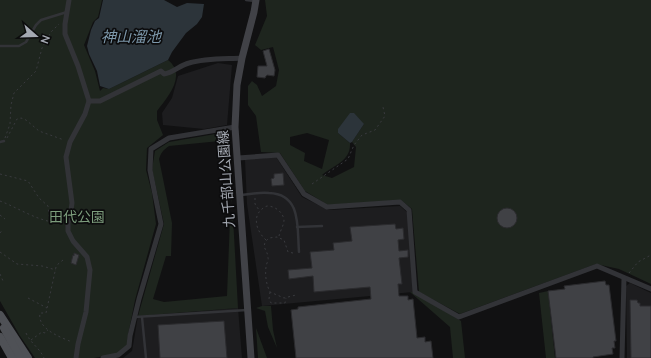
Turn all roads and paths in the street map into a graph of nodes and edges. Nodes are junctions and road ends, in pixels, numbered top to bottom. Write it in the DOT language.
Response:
graph roads {
  1 [pos="69,0"];
  2 [pos="246,0"];
  3 [pos="256,1"];
  4 [pos="67,12"];
  5 [pos="66,18"];
  6 [pos="0,46"];
  7 [pos="242,58"];
  8 [pos="89,101"];
  9 [pos="383,107"];
  10 [pos="235,127"];
  11 [pos="2,142"];
  12 [pos="70,142"];
  13 [pos="238,158"];
  14 [pos="0,174"];
  15 [pos="312,184"];
  16 [pos="255,194"];
  17 [pos="240,195"];
  18 [pos="0,198"];
  19 [pos="0,201"];
  20 [pos="260,211"];
  21 [pos="0,215"];
  22 [pos="5,219"];
  23 [pos="50,222"];
  24 [pos="68,223"];
  25 [pos="322,226"];
  26 [pos="297,227"];
  27 [pos="3,229"];
  28 [pos="0,233"];
  29 [pos="278,237"];
  30 [pos="266,240"];
  31 [pos="0,252"];
  32 [pos="299,252"];
  33 [pos="293,253"];
  34 [pos="651,255"];
  35 [pos="63,260"];
  36 [pos="56,270"];
  37 [pos="0,274"];
  38 [pos="624,278"];
  39 [pos="3,281"];
  40 [pos="651,290"];
  41 [pos="270,292"];
  42 [pos="296,295"];
  43 [pos="28,298"];
  44 [pos="286,298"];
  45 [pos="47,308"];
  46 [pos="248,310"];
  47 [pos="0,315"];
  48 [pos="142,317"];
  49 [pos="134,318"];
  50 [pos="0,320"];
  51 [pos="49,330"];
  52 [pos="26,333"];
  53 [pos="0,336"];
  54 [pos="30,341"];
  55 [pos="78,344"];
  56 [pos="0,347"];
  57 [pos="6,358"];
  58 [pos="12,358"];
  59 [pos="20,358"];
  60 [pos="28,358"];
  61 [pos="44,358"];
  62 [pos="76,358"];
  63 [pos="103,358"];
  64 [pos="146,358"];
  65 [pos="252,358"];
  66 [pos="622,358"];
  1 -- 4 [label="street"];
  2 -- 3 [label="lane"];
  3 -- 7 [label="main road, 九千部山公園線"];
  4 -- 5 [label="street"];
  4 -- 6 [label="lane"];
  5 -- 8 [label="street"];
  5 -- 11 [label="path"];
  7 -- 8 [label="street"];
  7 -- 10 [label="main road, 九千部山公園線"];
  8 -- 12 [label="street"];
  9 -- 15 [label="path"];
  10 -- 13 [label="main road, 九千部山公園線"];
  10 -- 49 [label="street"];
  11 -- 12 [label="path"];
  12 -- 24 [label="street"];
  13 -- 17 [label="main road, 九千部山公園線"];
  13 -- 38 [label="street"];
  14 -- 23 [label="path"];
  16 -- 17 [label="lane"];
  16 -- 20 [label="path"];
  16 -- 26 [label="lane"];
  17 -- 46 [label="main road, 九千部山公園線"];
  18 -- 19 [label="path"];
  19 -- 23 [label="path"];
  20 -- 29 [label="path"];
  20 -- 30 [label="path"];
  21 -- 22 [label="path"];
  23 -- 24 [label="path"];
  24 -- 55 [label="street"];
  25 -- 26 [label="lane"];
  26 -- 32 [label="lane"];
  27 -- 28 [label="path"];
  29 -- 30 [label="path"];
  29 -- 33 [label="path"];
  30 -- 41 [label="path"];
  31 -- 36 [label="path"];
  34 -- 38 [label="path"];
  35 -- 36 [label="path"];
  36 -- 45 [label="path"];
  37 -- 39 [label="path"];
  38 -- 40 [label="street"];
  38 -- 66 [label="street"];
  41 -- 44 [label="path"];
  41 -- 44 [label="path"];
  42 -- 44 [label="path"];
  43 -- 45 [label="path"];
  45 -- 51 [label="path"];
  46 -- 48 [label="lane"];
  46 -- 65 [label="main road, 九千部山公園線"];
  47 -- 60 [label="main road"];
  48 -- 49 [label="lane"];
  48 -- 64 [label="lane"];
  49 -- 63 [label="street"];
  50 -- 59 [label="main road"];
  51 -- 54 [label="path"];
  51 -- 55 [label="path"];
  52 -- 54 [label="path"];
  53 -- 58 [label="main road"];
  54 -- 61 [label="path"];
  55 -- 62 [label="street"];
  56 -- 57 [label="main road"];
}
